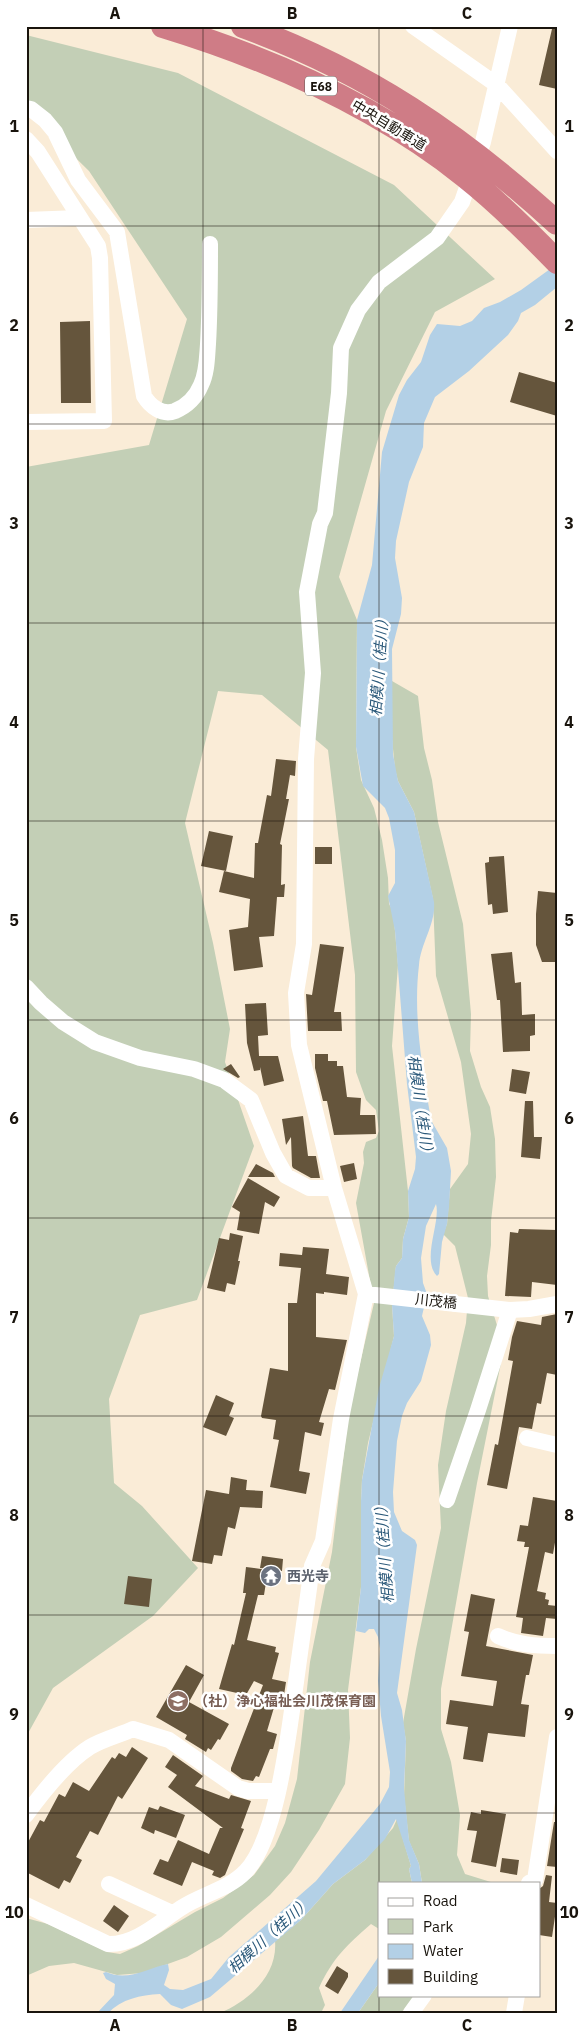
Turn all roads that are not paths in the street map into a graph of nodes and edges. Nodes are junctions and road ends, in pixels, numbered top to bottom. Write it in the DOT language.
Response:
graph roads {
  1 [pos="163,26"];
  2 [pos="243,26"];
  3 [pos="414,26"];
  4 [pos="510,26"];
  5 [pos="497,85"];
  6 [pos="26,108"];
  7 [pos="26,139"];
  8 [pos="557,151"];
  9 [pos="79,218"];
  10 [pos="26,220"];
  11 [pos="557,224"];
  12 [pos="210,244"];
  13 [pos="557,262"];
  14 [pos="26,422"];
  15 [pos="26,987"];
  16 [pos="334,1188"];
  17 [pos="371,1295"];
  18 [pos="557,1304"];
  19 [pos="503,1308"];
  20 [pos="527,1438"];
  21 [pos="557,1445"];
  22 [pos="447,1500"];
  23 [pos="498,1636"];
  24 [pos="557,1646"];
  25 [pos="557,1737"];
  26 [pos="277,1790"];
  27 [pos="26,1815"];
  28 [pos="533,1882"];
  29 [pos="109,1884"];
  30 [pos="26,1905"];
  31 [pos="172,1913"];
  32 [pos="423,1996"];
  33 [pos="517,1996"];
  34 [pos="411,2013"];
  35 [pos="514,2013"];
  1 -- 13 [label="highway, 中央自動車道 / E68"];
  2 -- 11 [label="highway, 中央自動車道 / E68"];
  3 -- 5 [label="street"];
  4 -- 5 [label="street"];
  5 -- 8 [label="street"];
  5 -- 16 [label="street"];
  6 -- 12 [label="street"];
  7 -- 9 [label="street"];
  9 -- 10 [label="street"];
  9 -- 14 [label="street"];
  15 -- 16 [label="street"];
  16 -- 17 [label="street"];
  17 -- 19 [label="street, 川茂橋"];
  17 -- 26 [label="street"];
  18 -- 19 [label="street, 川茂橋"];
  19 -- 22 [label="street"];
  20 -- 21 [label="street"];
  23 -- 24 [label="street"];
  25 -- 28 [label="street"];
  26 -- 27 [label="street"];
  26 -- 31 [label="street"];
  29 -- 31 [label="street"];
  30 -- 31 [label="street"];
  32 -- 34 [label="street"];
  33 -- 35 [label="street"];
}
